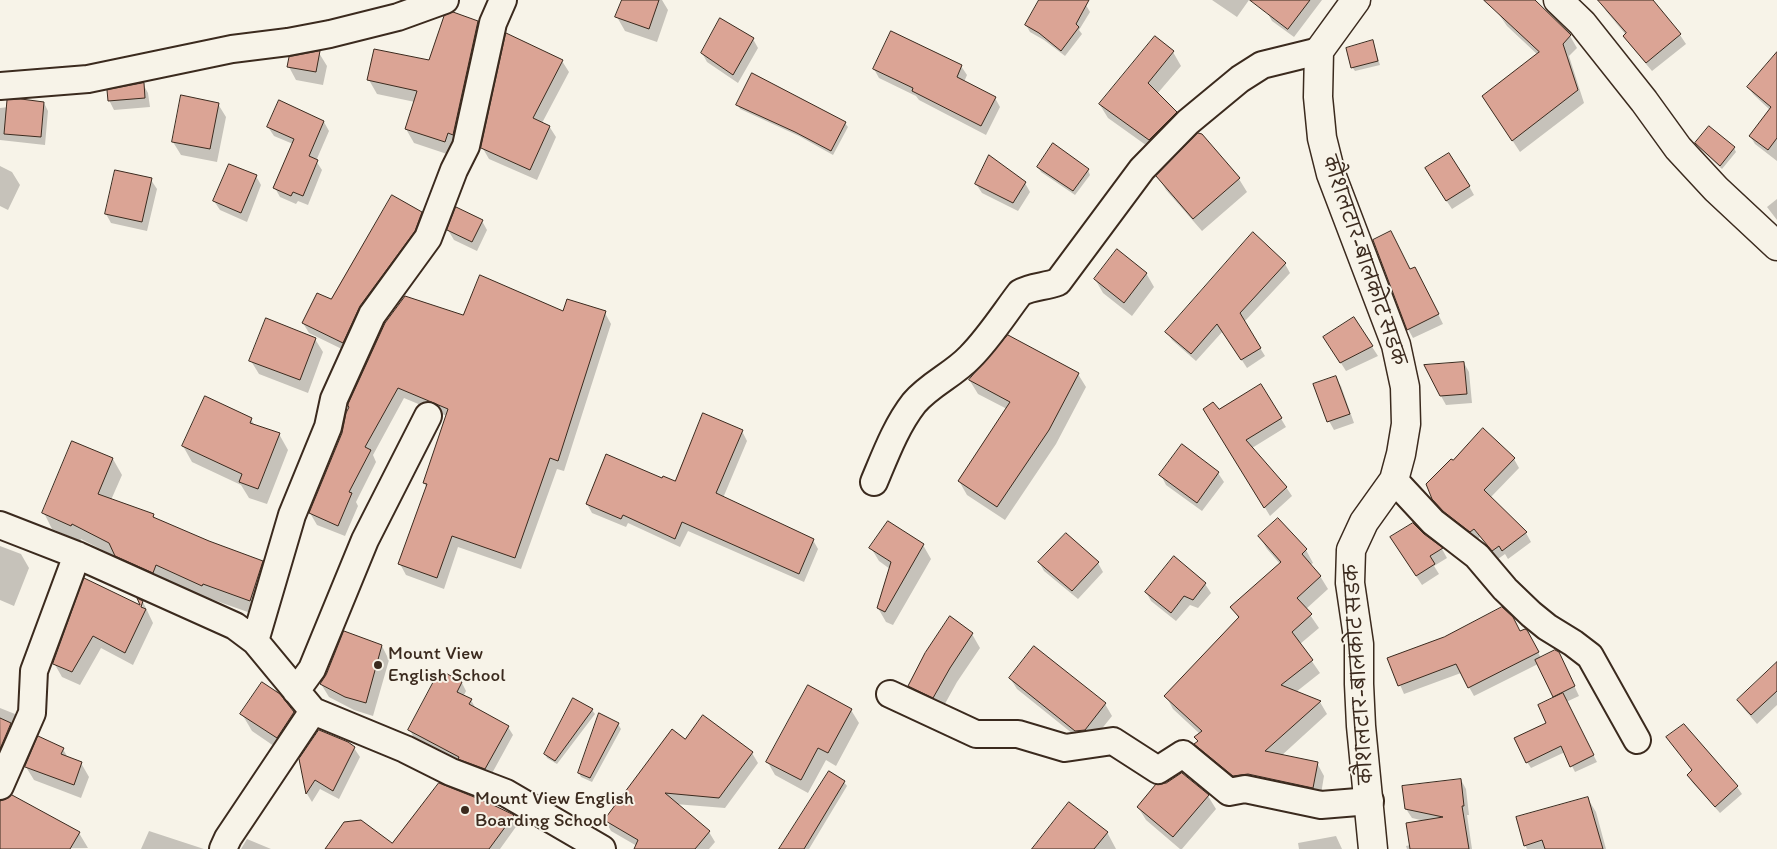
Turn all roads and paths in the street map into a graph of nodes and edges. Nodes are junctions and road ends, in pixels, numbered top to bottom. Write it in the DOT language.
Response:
graph roads {
  1 [pos="445,0"];
  2 [pos="503,0"];
  3 [pos="1356,0"];
  4 [pos="1558,0"];
  5 [pos="1319,51"];
  6 [pos="0,86"];
  7 [pos="1777,246"];
  8 [pos="428,416"];
  9 [pos="1394,480"];
  10 [pos="874,482"];
  11 [pos="0,525"];
  12 [pos="77,555"];
  13 [pos="255,641"];
  14 [pos="296,691"];
  15 [pos="890,694"];
  16 [pos="313,711"];
  17 [pos="1637,740"];
  18 [pos="0,786"];
  19 [pos="1370,801"];
  20 [pos="223,849"];
  21 [pos="602,849"];
  22 [pos="1374,849"];
  1 -- 6 [label="street"];
  2 -- 13 [label="street"];
  3 -- 5 [label="main road"];
  4 -- 7 [label="main road"];
  5 -- 9 [label="main road, कौशलटार-बालकोट सडक"];
  5 -- 10 [label="street"];
  8 -- 14 [label="street"];
  9 -- 17 [label="street"];
  9 -- 19 [label="main road, कौशलटार-बालकोट सडक"];
  11 -- 12 [label="street"];
  12 -- 13 [label="street"];
  12 -- 18 [label="street"];
  13 -- 14 [label="street"];
  14 -- 16 [label="street"];
  15 -- 19 [label="street"];
  16 -- 20 [label="street"];
  16 -- 21 [label="street"];
  19 -- 22 [label="main road, कौशलटार-बालकोट सडक"];
}
